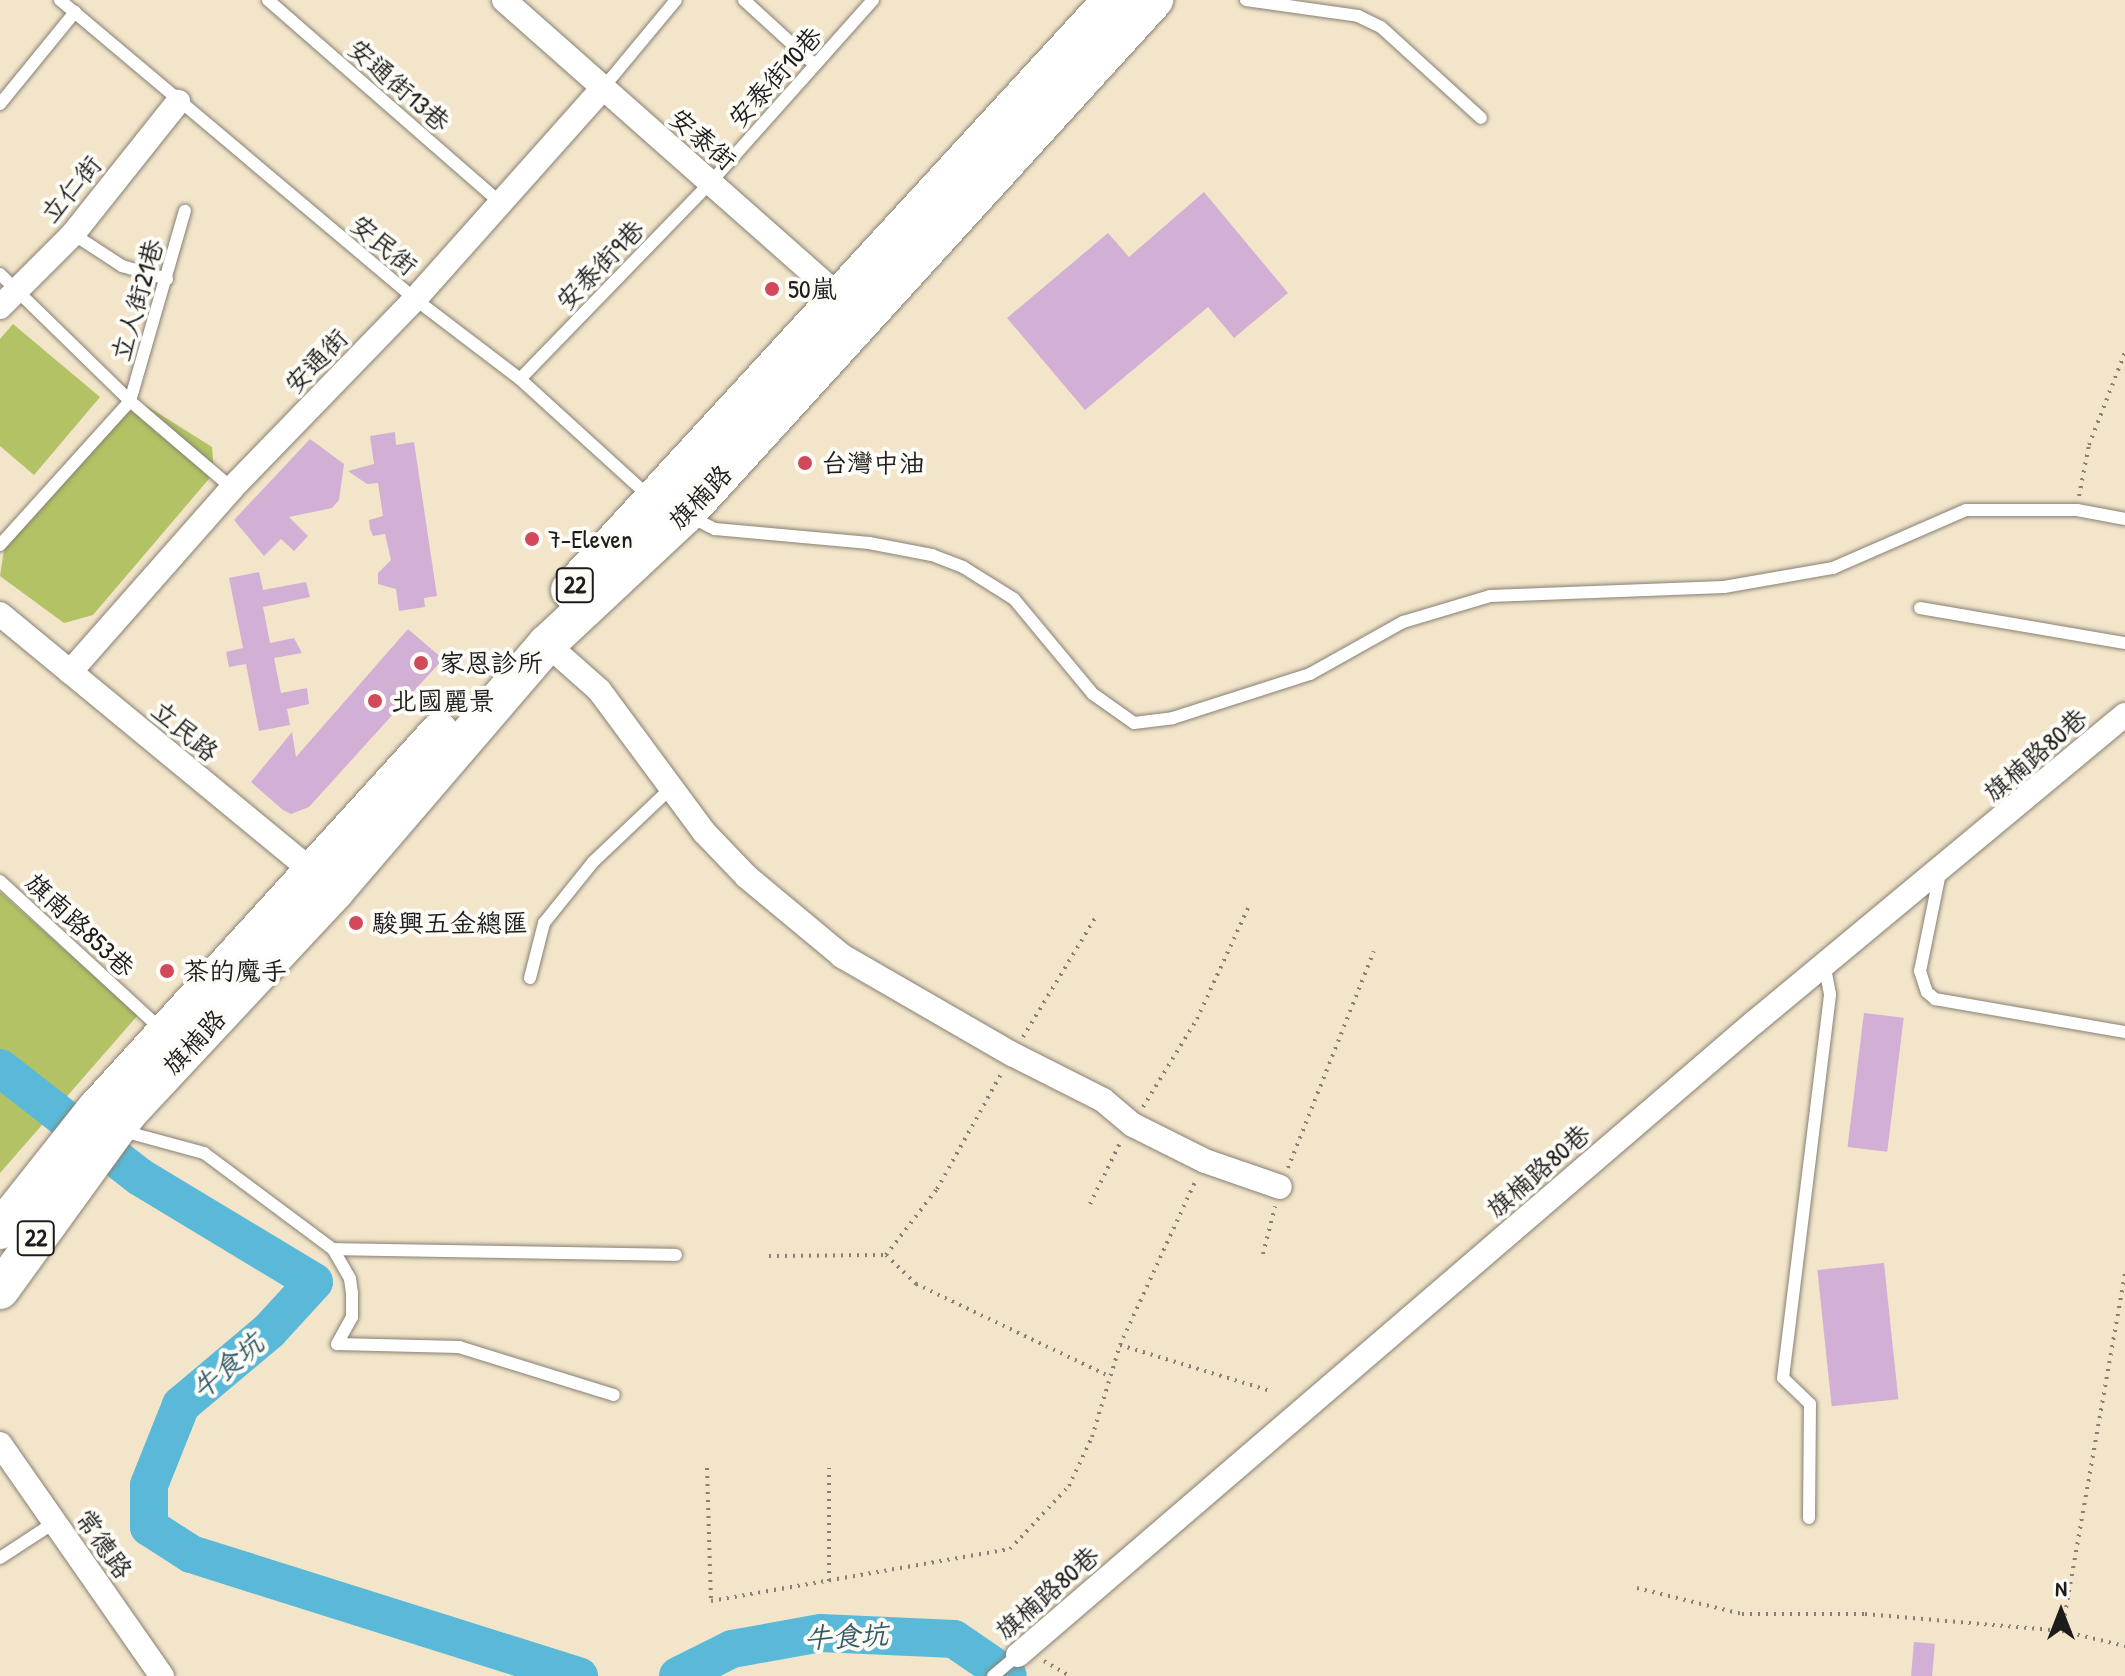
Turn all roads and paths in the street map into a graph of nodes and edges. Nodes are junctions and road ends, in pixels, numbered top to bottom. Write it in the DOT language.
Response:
graph roads {
  1 [pos="60,0"];
  2 [pos="268,0"];
  3 [pos="504,0"];
  4 [pos="676,0"];
  5 [pos="744,0"];
  6 [pos="873,0"];
  7 [pos="1246,0"];
  8 [pos="1121,7"];
  9 [pos="75,12"];
  10 [pos="815,65"];
  11 [pos="603,88"];
  12 [pos="178,102"];
  13 [pos="0,104"];
  14 [pos="1481,118"];
  15 [pos="710,183"];
  16 [pos="501,203"];
  17 [pos="185,211"];
  18 [pos="73,234"];
  19 [pos="167,279"];
  20 [pos="8,281"];
  21 [pos="415,299"];
  22 [pos="0,307"];
  23 [pos="853,308"];
  24 [pos="2125,352"];
  25 [pos="520,379"];
  26 [pos="130,401"];
  27 [pos="232,488"];
  28 [pos="669,507"];
  29 [pos="2077,510"];
  30 [pos="2125,519"];
  31 [pos="0,545"];
  32 [pos="1920,608"];
  33 [pos="0,614"];
  34 [pos="2125,643"];
  35 [pos="547,644"];
  36 [pos="70,672"];
  37 [pos="2125,715"];
  38 [pos="672,787"];
  39 [pos="1940,873"];
  40 [pos="323,880"];
  41 [pos="0,881"];
  42 [pos="1248,908"];
  43 [pos="1097,915"];
  44 [pos="1374,951"];
  45 [pos="1824,964"];
  46 [pos="530,978"];
  47 [pos="2125,1032"];
  48 [pos="165,1034"];
  49 [pos="1012,1054"];
  50 [pos="113,1118"];
  51 [pos="1133,1125"];
  52 [pos="1205,1161"];
  53 [pos="62,1175"];
  54 [pos="1280,1187"];
  55 [pos="1090,1204"];
  56 [pos="0,1230"];
  57 [pos="333,1249"];
  58 [pos="1263,1254"];
  59 [pos="676,1255"];
  60 [pos="886,1255"];
  61 [pos="769,1256"];
  62 [pos="2125,1272"];
  63 [pos="0,1290"];
  64 [pos="1120,1345"];
  65 [pos="1111,1377"];
  66 [pos="1270,1391"];
  67 [pos="614,1395"];
  68 [pos="0,1444"];
  69 [pos="707,1468"];
  70 [pos="829,1468"];
  71 [pos="1809,1518"];
  72 [pos="55,1522"];
  73 [pos="0,1558"];
  74 [pos="829,1581"];
  75 [pos="1637,1588"];
  76 [pos="2062,1631"];
  77 [pos="2125,1646"];
  78 [pos="1022,1652"];
  79 [pos="162,1676"];
  80 [pos="993,1676"];
  81 [pos="1070,1676"];
  1 -- 9 [label="lane, 安民街"];
  2 -- 16 [label="lane, 安通街13巷"];
  3 -- 11 [label="street, 安泰街"];
  4 -- 11 [label="lane"];
  5 -- 10 [label="lane"];
  6 -- 10 [label="lane, 安泰街10巷"];
  7 -- 14 [label="lane"];
  8 -- 23 [label="main road, 旗楠路 / 22"];
  9 -- 12 [label="lane, 安民街"];
  9 -- 13 [label="lane"];
  10 -- 15 [label="lane, 安泰街10巷"];
  11 -- 15 [label="street, 安泰街"];
  11 -- 16 [label="street, 安通街"];
  12 -- 18 [label="street, 立仁街"];
  12 -- 21 [label="lane, 安民街"];
  15 -- 23 [label="street, 安泰街"];
  15 -- 25 [label="lane, 安泰街9巷"];
  16 -- 21 [label="street, 安通街"];
  17 -- 19 [label="lane, 立人街21巷"];
  18 -- 19 [label="lane"];
  18 -- 20 [label="street, 立仁街"];
  19 -- 26 [label="lane, 立人街21巷"];
  20 -- 22 [label="street, 立仁街"];
  20 -- 26 [label="lane"];
  21 -- 25 [label="lane, 安民街"];
  21 -- 27 [label="street, 安通街"];
  23 -- 28 [label="main road, 旗楠路 / 22"];
  24 -- 29 [label="path"];
  25 -- 28 [label="lane, 安民街"];
  26 -- 27 [label="lane"];
  26 -- 31 [label="lane"];
  27 -- 36 [label="street, 安通街"];
  28 -- 29 [label="lane"];
  28 -- 35 [label="main road, 旗楠路 / 22"];
  28 -- 40 [label="main road, 旗楠路 / 22"];
  29 -- 30 [label="lane"];
  32 -- 34 [label="lane"];
  33 -- 36 [label="street, 立民路"];
  35 -- 38 [label="street"];
  35 -- 40 [label="main road, 旗楠路 / 22"];
  36 -- 40 [label="street, 立民路"];
  37 -- 39 [label="street, 旗楠路80巷"];
  38 -- 46 [label="lane"];
  38 -- 49 [label="street"];
  39 -- 45 [label="street, 旗楠路80巷"];
  39 -- 47 [label="lane"];
  40 -- 48 [label="main road, 旗楠路 / 22"];
  40 -- 50 [label="main road, 旗楠路 / 22"];
  41 -- 48 [label="lane, 旗南路853巷"];
  42 -- 51 [label="path"];
  43 -- 49 [label="path"];
  44 -- 54 [label="path"];
  45 -- 71 [label="lane"];
  45 -- 78 [label="street, 旗楠路80巷"];
  48 -- 50 [label="main road, 旗楠路 / 22"];
  49 -- 51 [label="street"];
  49 -- 60 [label="path"];
  50 -- 53 [label="main road, 22"];
  50 -- 57 [label="lane"];
  51 -- 52 [label="street"];
  51 -- 55 [label="path"];
  52 -- 54 [label="street"];
  52 -- 64 [label="path"];
  53 -- 56 [label="main road, 22"];
  53 -- 63 [label="main road, 22"];
  54 -- 58 [label="path"];
  57 -- 59 [label="lane"];
  57 -- 67 [label="lane"];
  60 -- 61 [label="path"];
  60 -- 65 [label="path"];
  62 -- 76 [label="path"];
  64 -- 65 [label="path"];
  64 -- 66 [label="path"];
  65 -- 74 [label="path"];
  68 -- 72 [label="street, 常德路"];
  69 -- 74 [label="path"];
  70 -- 74 [label="path"];
  72 -- 73 [label="lane"];
  72 -- 79 [label="street, 常德路"];
  75 -- 76 [label="path"];
  76 -- 77 [label="path"];
  78 -- 80 [label="lane, 旗楠路80巷"];
  78 -- 81 [label="path"];
}
